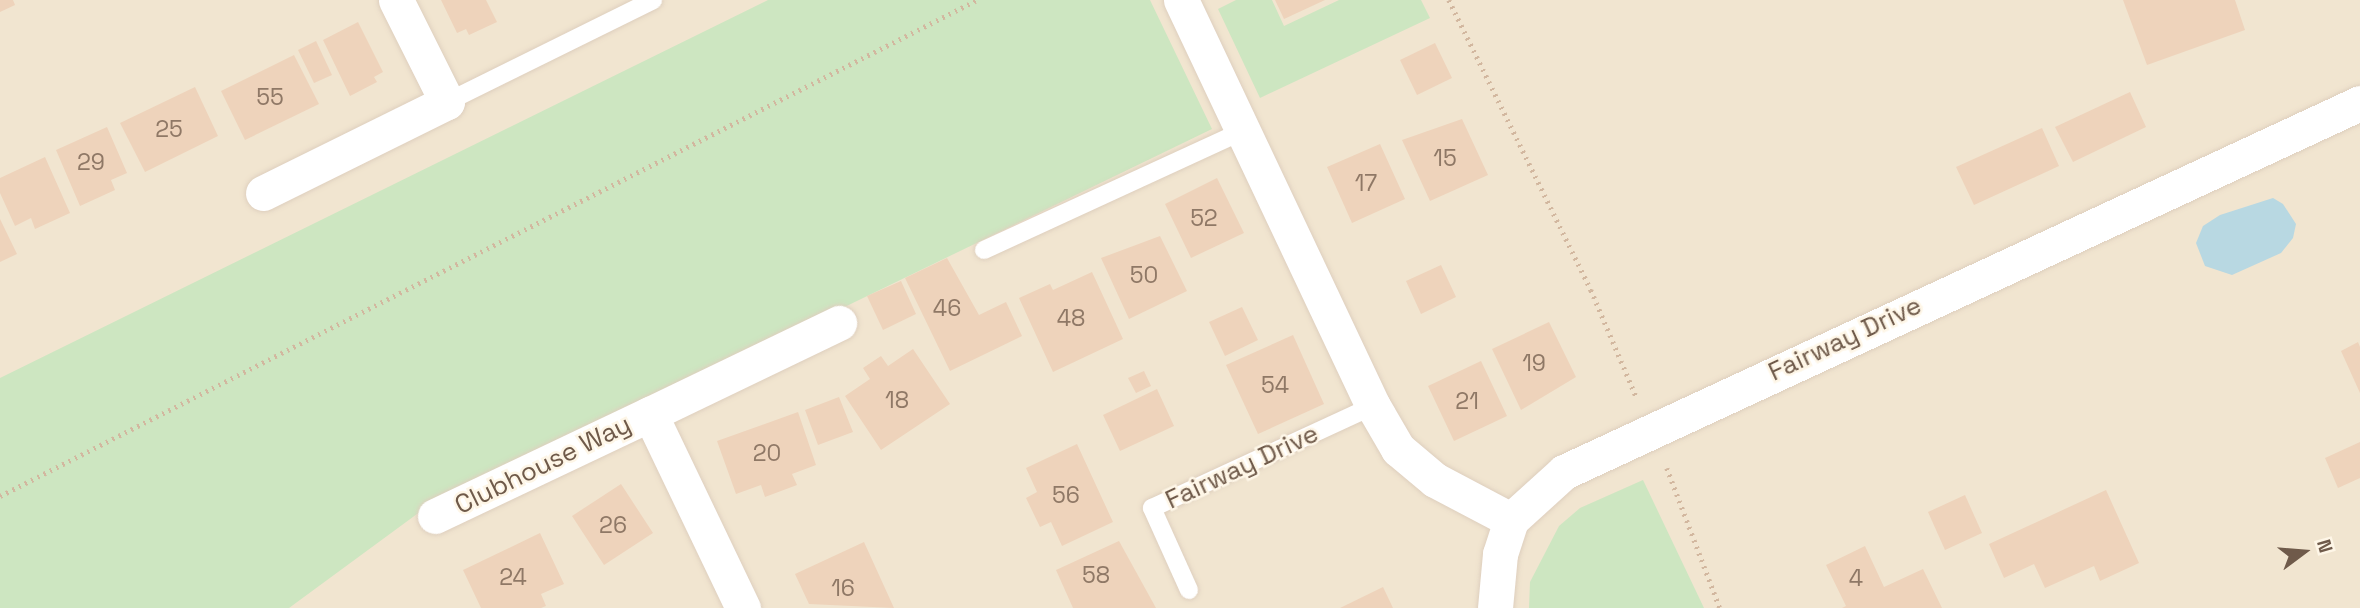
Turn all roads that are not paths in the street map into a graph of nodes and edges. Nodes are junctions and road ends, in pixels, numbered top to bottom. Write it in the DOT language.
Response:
graph roads {
  1 [pos="396,0"];
  2 [pos="653,0"];
  3 [pos="1181,0"];
  4 [pos="447,102"];
  5 [pos="2360,103"];
  6 [pos="1243,131"];
  7 [pos="263,193"];
  8 [pos="984,250"];
  9 [pos="839,323"];
  10 [pos="1373,406"];
  11 [pos="650,414"];
  12 [pos="435,516"];
  13 [pos="1511,520"];
  14 [pos="1189,590"];
  15 [pos="743,608"];
  16 [pos="1495,608"];
  1 -- 4 [label="street"];
  2 -- 4 [label="lane"];
  3 -- 6 [label="street"];
  4 -- 7 [label="street"];
  5 -- 13 [label="street, Fairway Drive"];
  6 -- 8 [label="lane"];
  6 -- 10 [label="street"];
  9 -- 11 [label="street, Clubhouse Way"];
  10 -- 13 [label="street"];
  10 -- 14 [label="lane, Fairway Drive"];
  11 -- 12 [label="street, Clubhouse Way"];
  11 -- 15 [label="street, Clubhouse Way"];
  13 -- 16 [label="street"];
}
